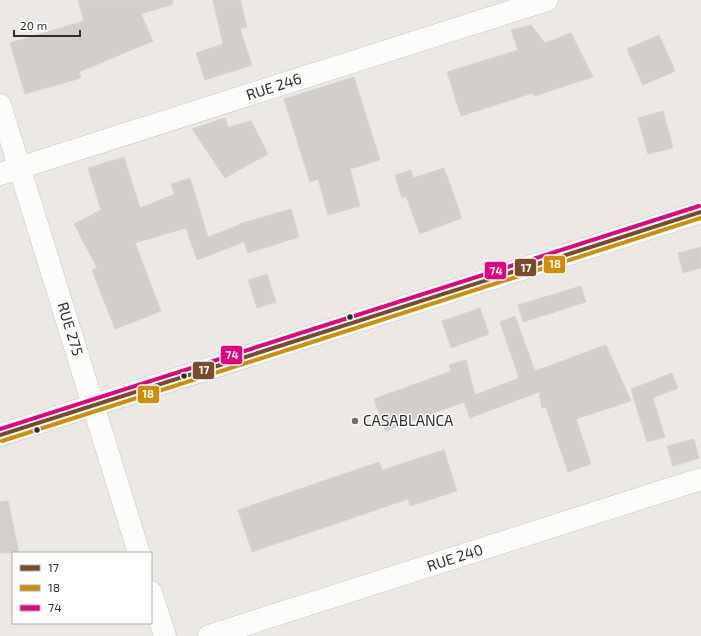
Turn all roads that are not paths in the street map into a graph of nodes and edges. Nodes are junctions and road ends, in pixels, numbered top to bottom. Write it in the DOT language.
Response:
graph roads {
  1 [pos="547,0"];
  2 [pos="0,105"];
  3 [pos="10,171"];
  4 [pos="701,212"];
  5 [pos="94,406"];
  6 [pos="0,435"];
  7 [pos="701,479"];
  8 [pos="139,552"];
  9 [pos="152,595"];
  10 [pos="165,636"];
  11 [pos="209,636"];
  1 -- 3 [label="street, RUE 246"];
  2 -- 3 [label="street, RUE 275"];
  3 -- 5 [label="street, RUE 275"];
  4 -- 5 [label="street"];
  5 -- 6 [label="street"];
  5 -- 8 [label="street, RUE 275"];
  7 -- 11 [label="street, RUE 240"];
  9 -- 10 [label="street"];
}
